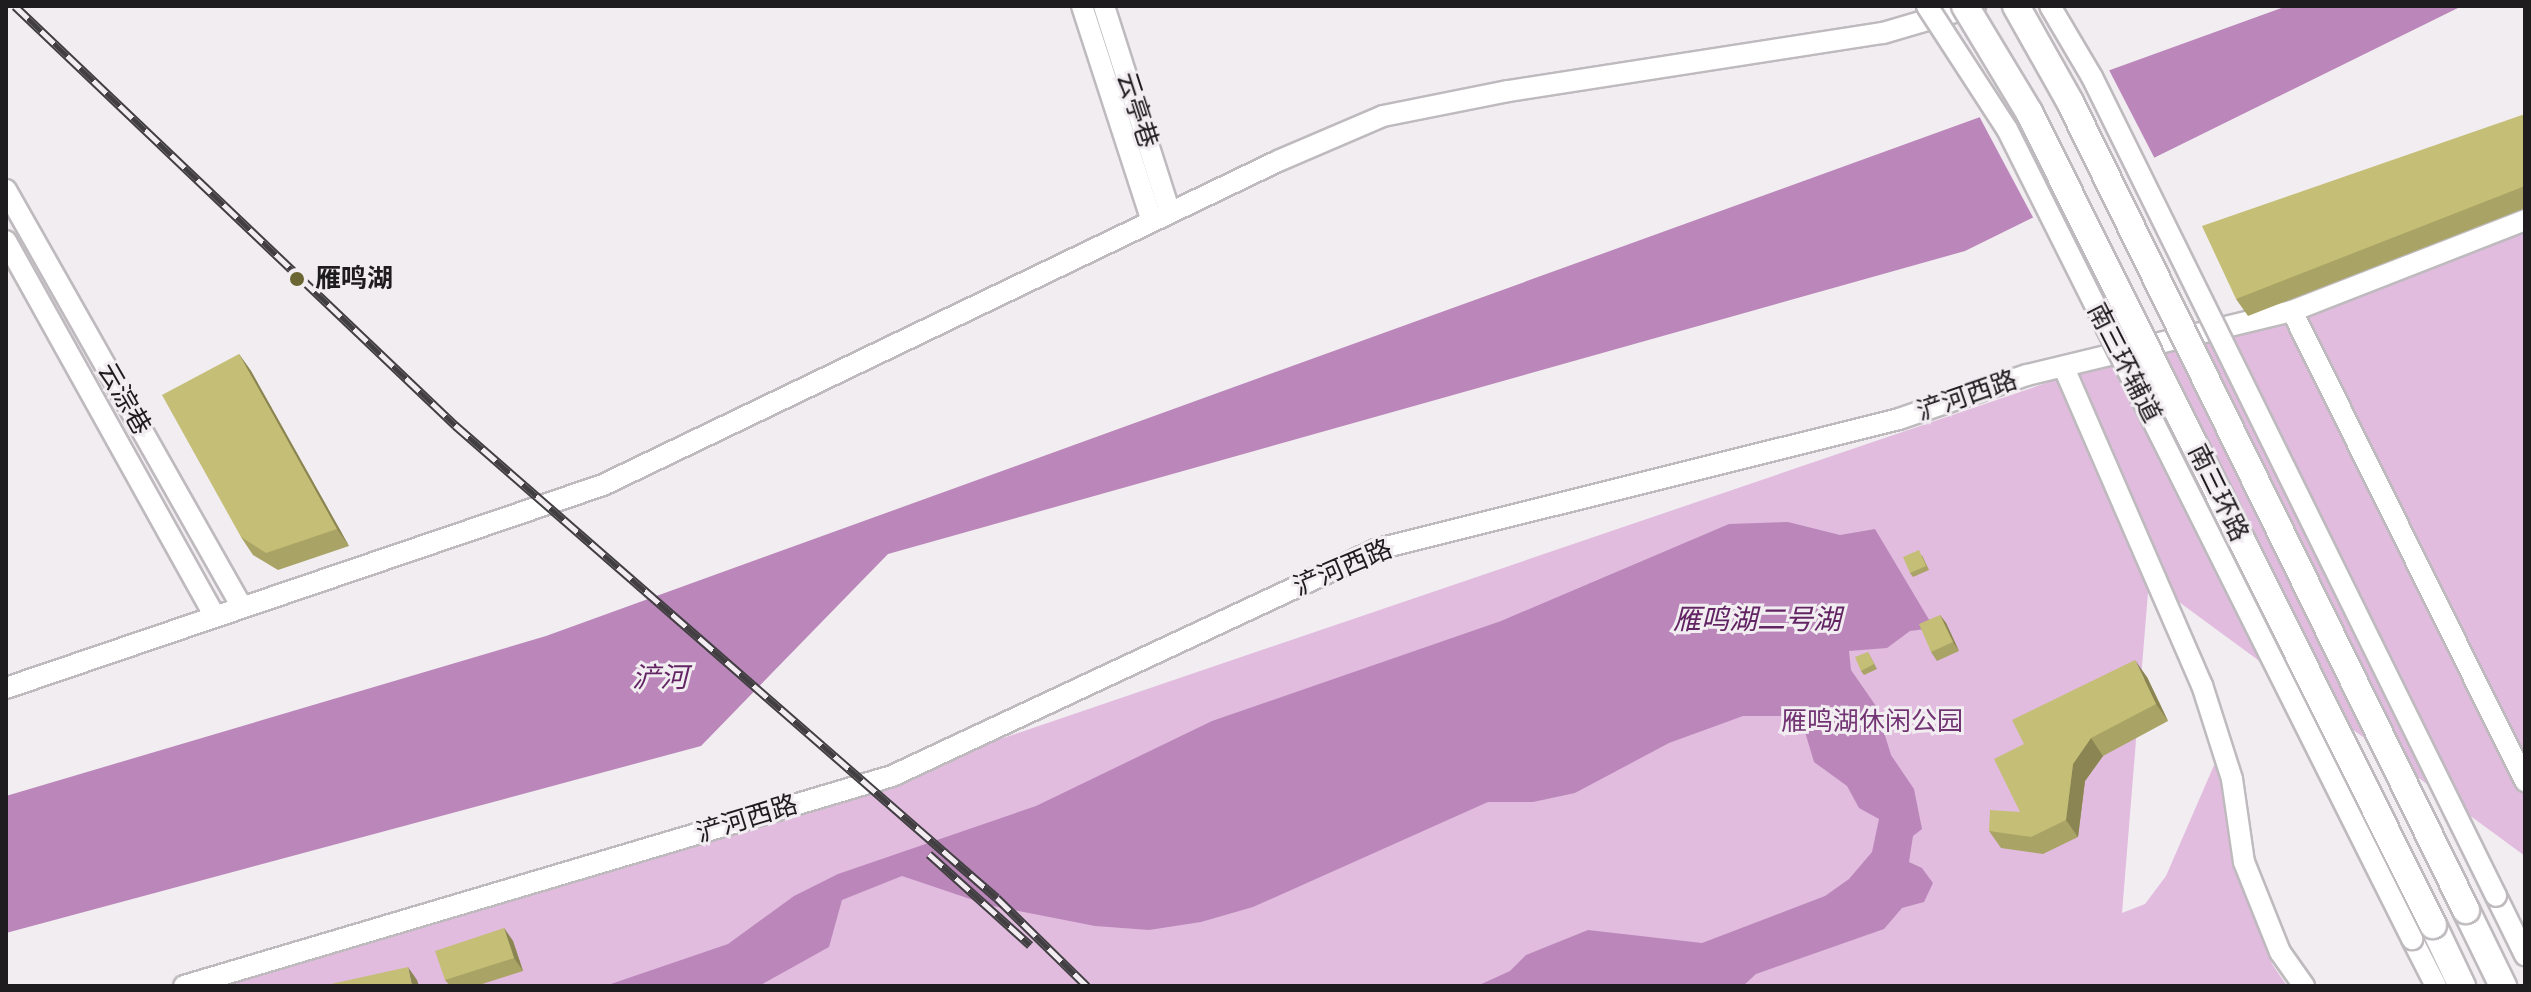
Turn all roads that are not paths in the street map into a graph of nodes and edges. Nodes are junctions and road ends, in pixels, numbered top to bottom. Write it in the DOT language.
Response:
graph roads {
  1 [pos="1082,6"];
  2 [pos="1104,6"];
  3 [pos="1927,6"];
  4 [pos="1965,6"];
  5 [pos="1975,6"];
  6 [pos="2016,6"];
  7 [pos="2050,6"];
  8 [pos="6,190"];
  9 [pos="1161,217"];
  10 [pos="2525,220"];
  11 [pos="6,241"];
  12 [pos="2292,311"];
  13 [pos="2064,368"];
  14 [pos="242,607"];
  15 [pos="215,616"];
  16 [pos="6,688"];
  17 [pos="2525,781"];
  18 [pos="2422,932"];
  19 [pos="2525,955"];
  20 [pos="184,986"];
  21 [pos="2304,986"];
  22 [pos="2436,986"];
  23 [pos="2462,986"];
  24 [pos="2503,986"];
  1 -- 9 [label="street"];
  2 -- 9 [label="street, 云亭巷"];
  3 -- 18 [label="street, 南三环辅道, bridge"];
  4 -- 18 [label="highway, 南三环路, bridge"];
  5 -- 9 [label="street"];
  6 -- 24 [label="highway, 南三环路, bridge"];
  7 -- 19 [label="street, bridge"];
  8 -- 14 [label="street, 云淙巷"];
  9 -- 14 [label="street"];
  10 -- 12 [label="street, 浐河西路"];
  11 -- 15 [label="street, 云淙巷"];
  12 -- 13 [label="street, 浐河西路"];
  12 -- 17 [label="street"];
  13 -- 20 [label="street, 浐河西路"];
  13 -- 21 [label="street"];
  14 -- 15 [label="street"];
  15 -- 16 [label="street"];
  18 -- 22 [label="street, 南三环辅道"];
  18 -- 23 [label="highway, 南三环路"];
}
